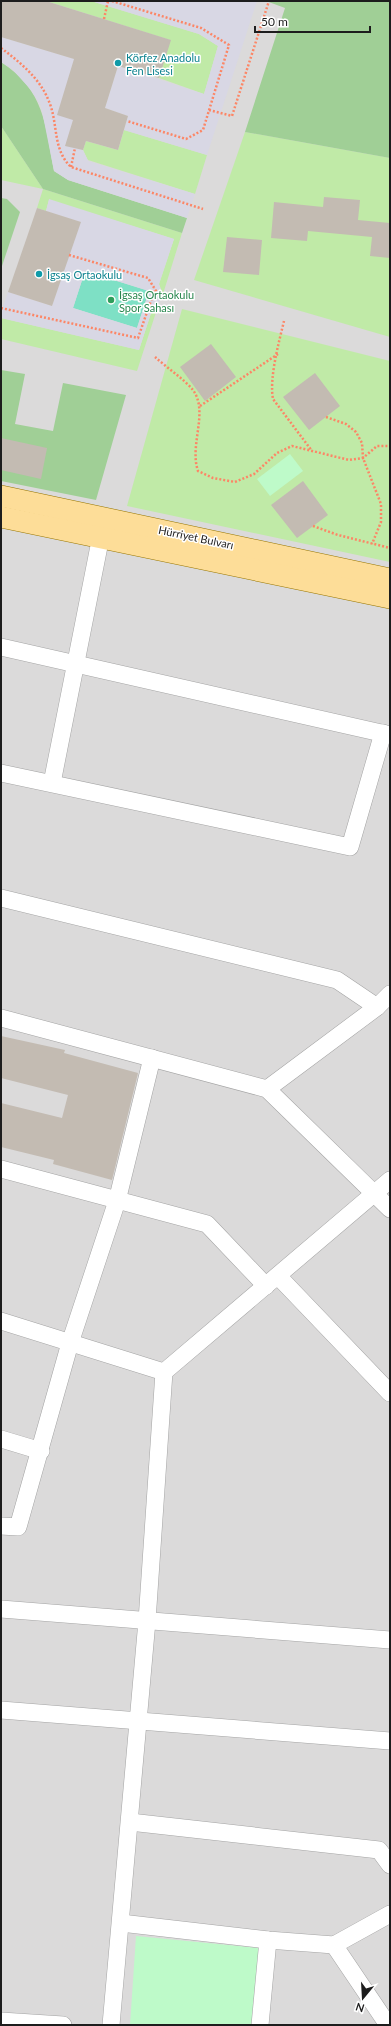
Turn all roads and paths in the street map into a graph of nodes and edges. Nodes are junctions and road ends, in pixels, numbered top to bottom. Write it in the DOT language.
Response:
graph roads {
  1 [pos="108,1"];
  2 [pos="112,1"];
  3 [pos="269,1"];
  4 [pos="104,19"];
  5 [pos="1,48"];
  6 [pos="209,110"];
  7 [pos="127,121"];
  8 [pos="75,148"];
  9 [pos="71,167"];
  10 [pos="202,209"];
  11 [pos="69,255"];
  12 [pos="155,289"];
  13 [pos="176,293"];
  14 [pos="1,308"];
  15 [pos="284,321"];
  16 [pos="278,354"];
  17 [pos="156,357"];
  18 [pos="200,406"];
  19 [pos="326,417"];
  20 [pos="390,446"];
  21 [pos="312,451"];
  22 [pos="364,458"];
  23 [pos="1,496"];
  24 [pos="1,517"];
  25 [pos="313,526"];
  26 [pos="103,528"];
  27 [pos="372,544"];
  28 [pos="390,548"];
  29 [pos="390,579"];
  30 [pos="390,598"];
  31 [pos="1,647"];
  32 [pos="77,664"];
  33 [pos="386,734"];
  34 [pos="1,773"];
  35 [pos="52,783"];
  36 [pos="1,898"];
  37 [pos="390,994"];
  38 [pos="377,1007"];
  39 [pos="1,1018"];
  40 [pos="152,1058"];
  41 [pos="267,1089"];
  42 [pos="1,1169"];
  43 [pos="390,1180"];
  44 [pos="375,1193"];
  45 [pos="117,1201"];
  46 [pos="390,1209"];
  47 [pos="272,1281"];
  48 [pos="1,1321"];
  49 [pos="70,1343"];
  50 [pos="164,1372"];
  51 [pos="390,1393"];
  52 [pos="1,1439"];
  53 [pos="41,1451"];
  54 [pos="1,1526"];
  55 [pos="1,1609"];
  56 [pos="147,1621"];
  57 [pos="390,1640"];
  58 [pos="1,1710"];
  59 [pos="139,1720"];
  60 [pos="390,1741"];
  61 [pos="130,1822"];
  62 [pos="390,1865"];
  63 [pos="390,1914"];
  64 [pos="121,1923"];
  65 [pos="268,1940"];
  66 [pos="334,1945"];
  67 [pos="1,2021"];
  68 [pos="63,2025"];
  69 [pos="112,2025"];
  70 [pos="260,2025"];
  71 [pos="388,2025"];
  1 -- 4 [label="path"];
  2 -- 6 [label="path"];
  3 -- 6 [label="path"];
  5 -- 9 [label="path"];
  6 -- 7 [label="path"];
  8 -- 9 [label="path"];
  9 -- 10 [label="path"];
  11 -- 12 [label="path"];
  12 -- 13 [label="path"];
  12 -- 14 [label="path"];
  15 -- 16 [label="path"];
  16 -- 18 [label="path"];
  16 -- 21 [label="path"];
  17 -- 18 [label="path"];
  18 -- 21 [label="path"];
  19 -- 22 [label="path"];
  20 -- 22 [label="path"];
  21 -- 22 [label="path"];
  22 -- 27 [label="path"];
  23 -- 26 [label="main road, Hürriyet Bulvarı"];
  24 -- 26 [label="main road, Hürriyet Bulvarı"];
  25 -- 27 [label="path"];
  26 -- 29 [label="main road, Hürriyet Bulvarı"];
  26 -- 30 [label="main road, Hürriyet Bulvarı"];
  26 -- 32 [label="street"];
  27 -- 28 [label="path"];
  31 -- 32 [label="street"];
  32 -- 33 [label="street"];
  32 -- 35 [label="street"];
  33 -- 35 [label="street"];
  34 -- 35 [label="street"];
  36 -- 38 [label="street"];
  37 -- 38 [label="street"];
  38 -- 41 [label="street"];
  39 -- 40 [label="street"];
  40 -- 41 [label="street"];
  40 -- 45 [label="street"];
  41 -- 44 [label="street"];
  42 -- 45 [label="street"];
  43 -- 44 [label="street"];
  44 -- 46 [label="street"];
  44 -- 47 [label="street"];
  45 -- 47 [label="street"];
  45 -- 49 [label="street"];
  47 -- 50 [label="street"];
  47 -- 51 [label="street"];
  48 -- 49 [label="street"];
  49 -- 50 [label="street"];
  49 -- 53 [label="street"];
  50 -- 56 [label="street"];
  52 -- 53 [label="street"];
  53 -- 54 [label="street"];
  55 -- 56 [label="street"];
  56 -- 57 [label="street"];
  56 -- 59 [label="street"];
  58 -- 59 [label="street"];
  59 -- 60 [label="street"];
  59 -- 61 [label="street"];
  61 -- 62 [label="street"];
  61 -- 64 [label="street"];
  63 -- 66 [label="street"];
  64 -- 65 [label="street"];
  64 -- 69 [label="street"];
  65 -- 66 [label="street"];
  65 -- 70 [label="street"];
  66 -- 71 [label="street"];
  67 -- 68 [label="street"];
}
